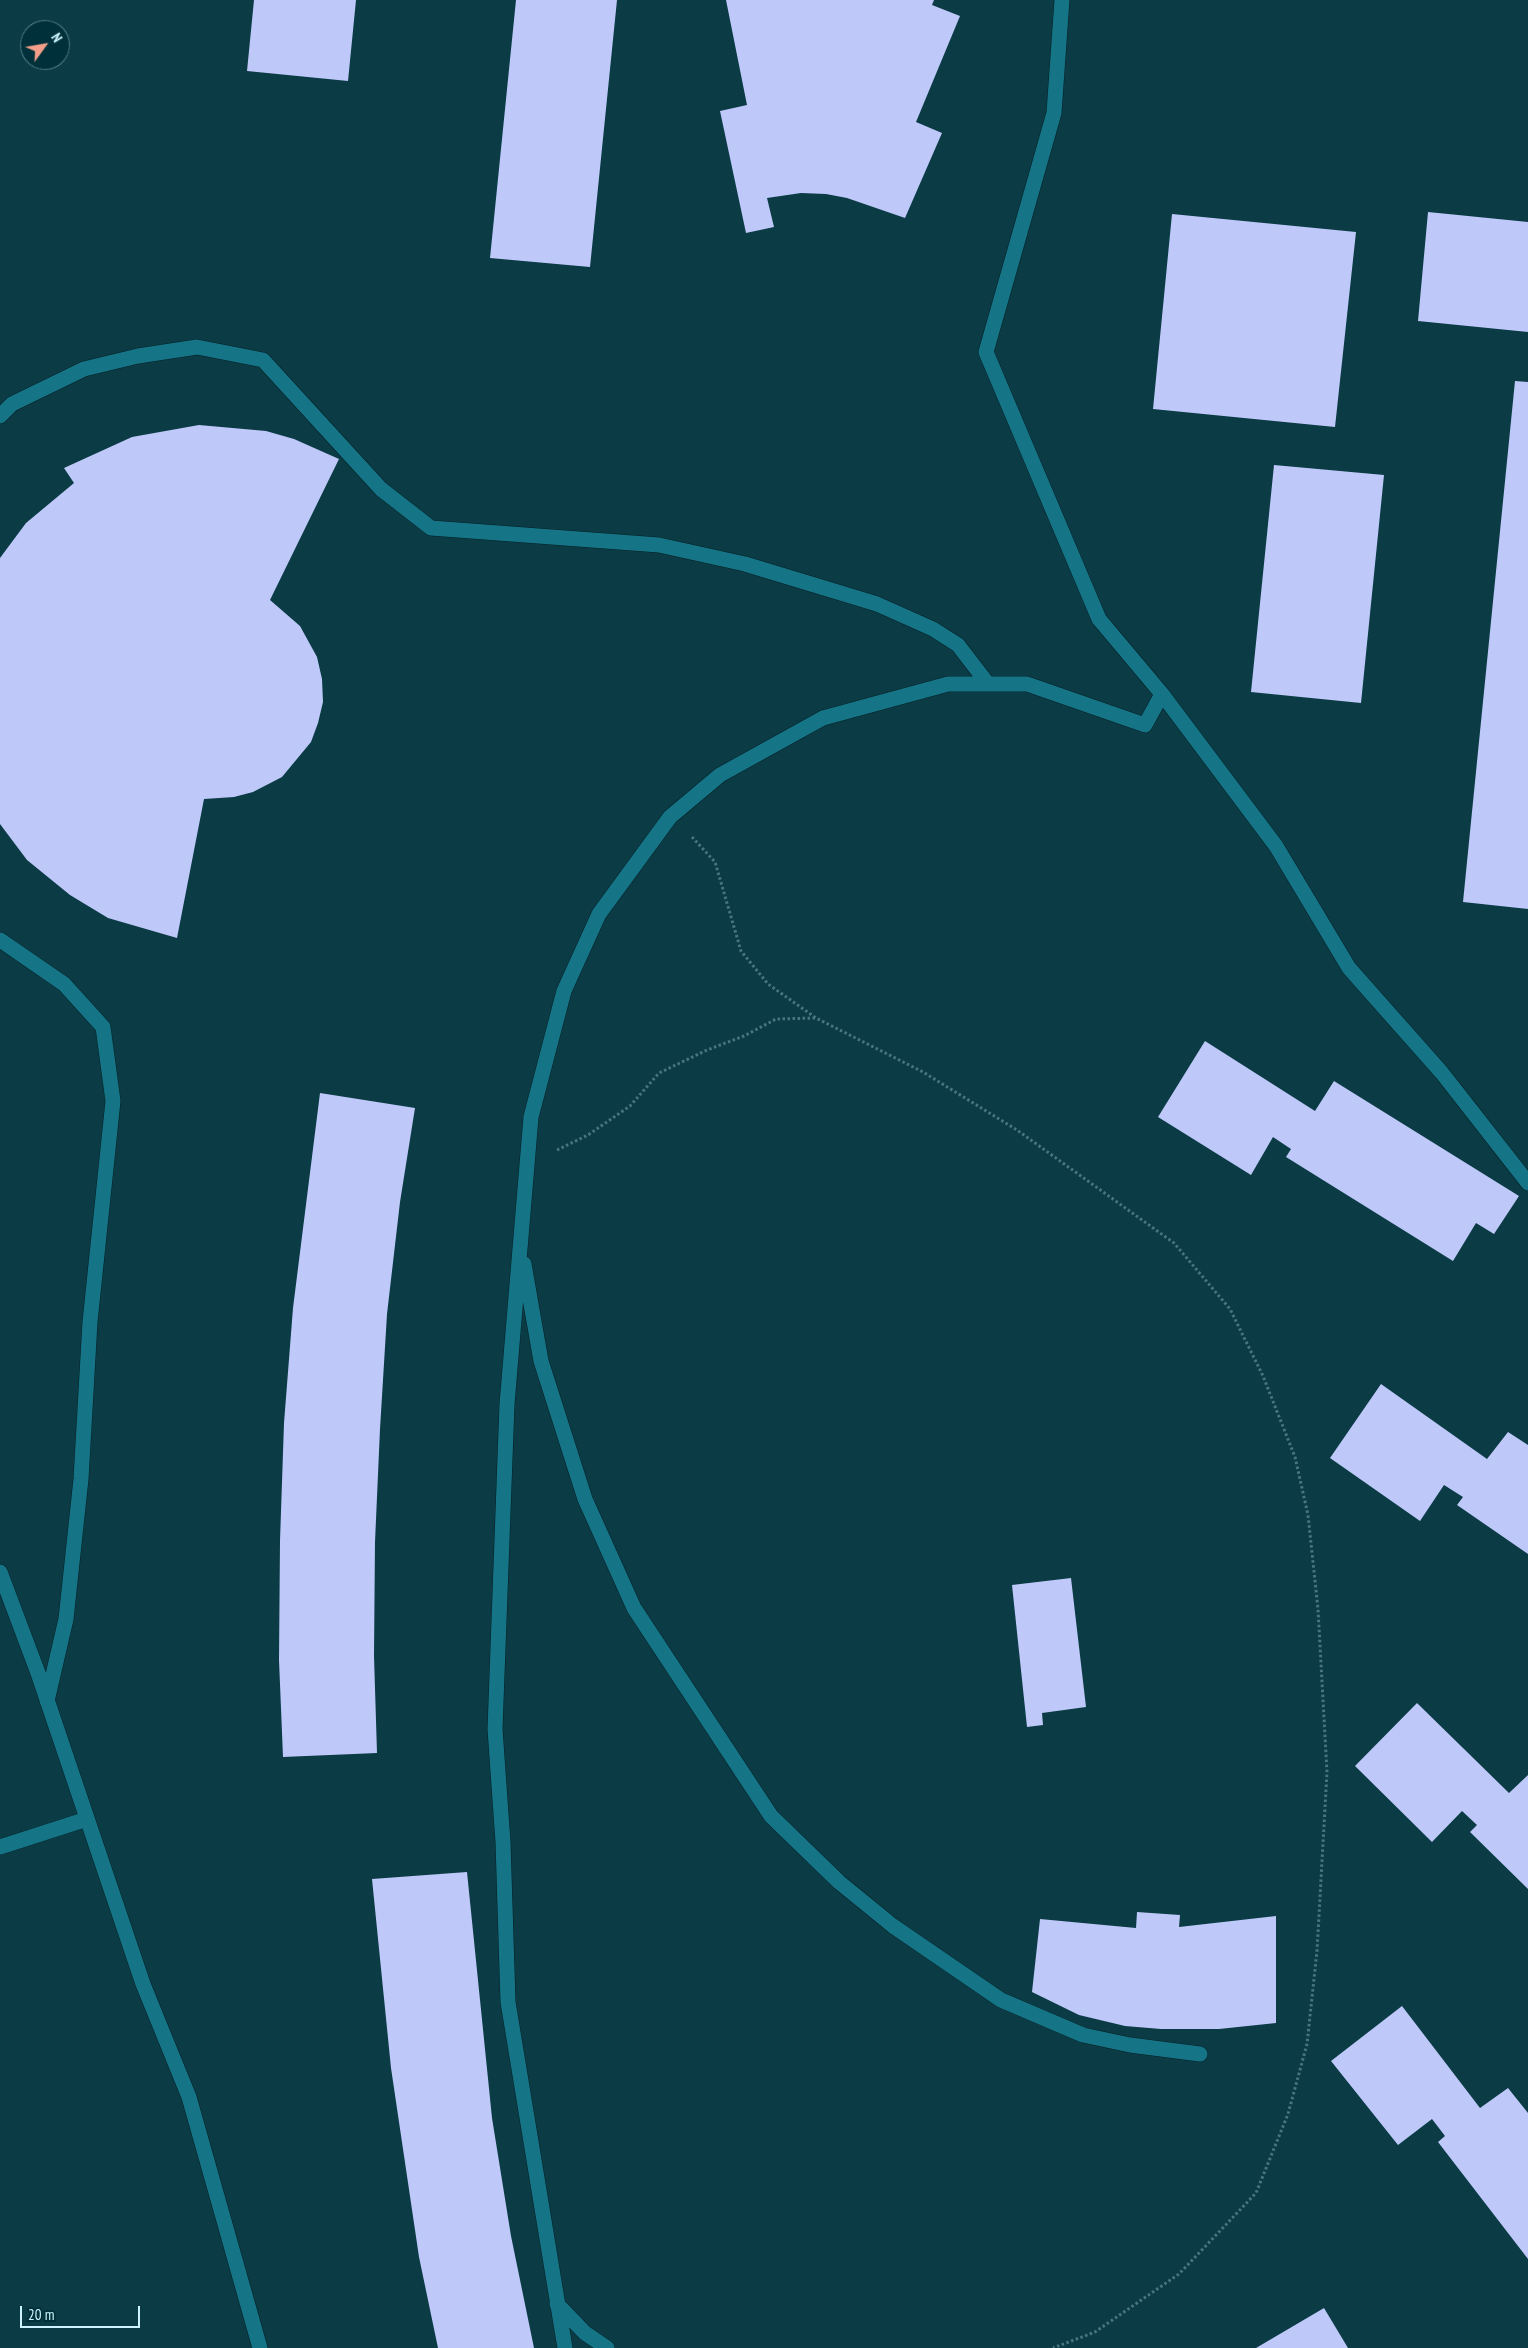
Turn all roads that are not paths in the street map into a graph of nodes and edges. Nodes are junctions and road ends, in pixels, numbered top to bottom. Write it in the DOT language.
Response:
graph roads {
  1 [pos="1062,0"];
  2 [pos="0,416"];
  3 [pos="988,684"];
  4 [pos="1162,694"];
  5 [pos="0,940"];
  6 [pos="1528,1183"];
  7 [pos="521,1242"];
  8 [pos="0,1572"];
  9 [pos="48,1701"];
  10 [pos="87,1819"];
  11 [pos="0,1847"];
  12 [pos="1200,2054"];
  13 [pos="557,2304"];
  14 [pos="260,2348"];
  15 [pos="566,2348"];
  16 [pos="607,2348"];
  1 -- 4 [label="street"];
  2 -- 3 [label="street"];
  3 -- 4 [label="street"];
  3 -- 7 [label="street"];
  4 -- 6 [label="street"];
  5 -- 9 [label="street"];
  7 -- 12 [label="street"];
  7 -- 13 [label="street"];
  8 -- 9 [label="street"];
  9 -- 10 [label="street"];
  10 -- 11 [label="street"];
  10 -- 14 [label="street"];
  13 -- 15 [label="street"];
  13 -- 16 [label="street"];
}
